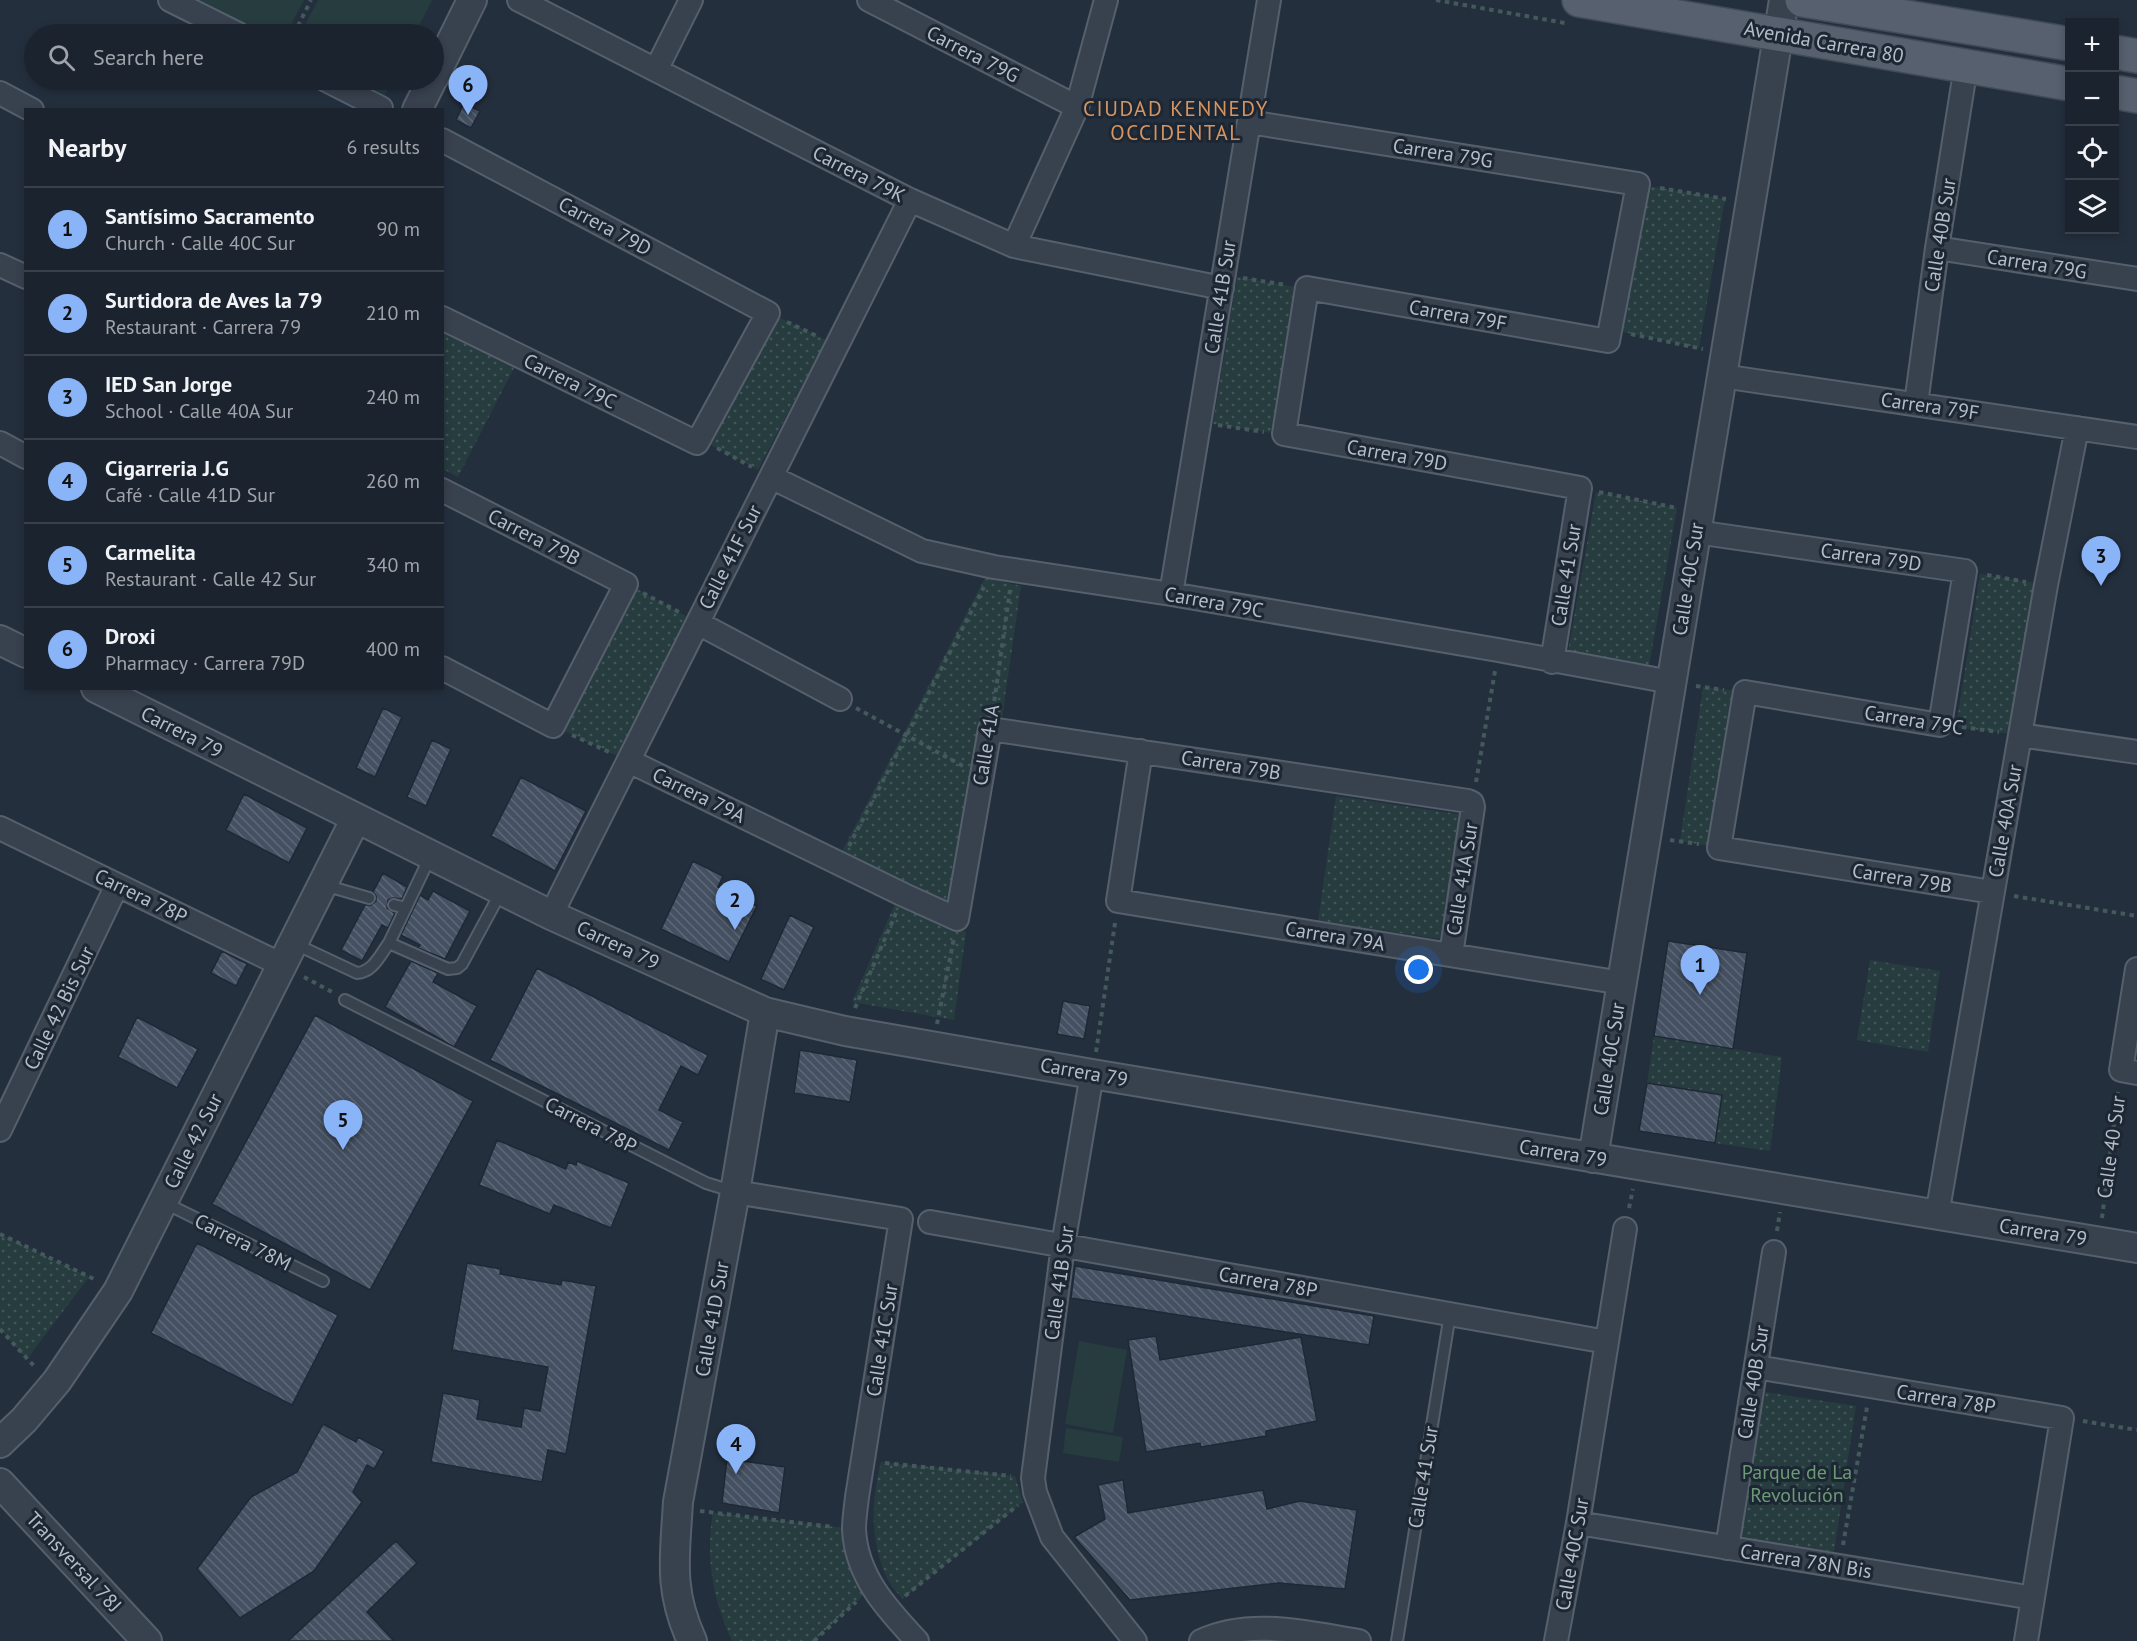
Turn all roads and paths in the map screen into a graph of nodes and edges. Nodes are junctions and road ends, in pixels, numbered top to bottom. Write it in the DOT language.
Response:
graph roads {
  1 [pos="170,0"];
  2 [pos="311,0"];
  3 [pos="472,0"];
  4 [pos="519,0"];
  5 [pos="691,0"];
  6 [pos="869,0"];
  7 [pos="1106,0"];
  8 [pos="1269,0"];
  9 [pos="1578,0"];
  10 [pos="1784,0"];
  11 [pos="1802,0"];
  12 [pos="218,24"];
  13 [pos="299,24"];
  14 [pos="1778,34"];
  15 [pos="2065,43"];
  16 [pos="2119,53"];
  17 [pos="444,56"];
  18 [pos="2137,56"];
  19 [pos="1966,66"];
  20 [pos="656,70"];
  21 [pos="2065,83"];
  22 [pos="346,90"];
  23 [pos="427,90"];
  24 [pos="0,93"];
  25 [pos="2119,93"];
  26 [pos="2137,96"];
  27 [pos="1077,107"];
  28 [pos="28,108"];
  29 [pos="381,108"];
  30 [pos="418,108"];
  31 [pos="1249,122"];
  32 [pos="444,141"];
  33 [pos="1638,184"];
  34 [pos="1725,199"];
  35 [pos="910,200"];
  36 [pos="1014,246"];
  37 [pos="1937,248"];
  38 [pos="0,264"];
  39 [pos="24,276"];
  40 [pos="2137,279"];
  41 [pos="1223,281"];
  42 [pos="1307,288"];
  43 [pos="768,313"];
  44 [pos="444,319"];
  45 [pos="1609,335"];
  46 [pos="837,345"];
  47 [pos="1709,350"];
  48 [pos="1722,375"];
  49 [pos="1916,404"];
  50 [pos="1200,423"];
  51 [pos="2077,428"];
  52 [pos="1284,434"];
  53 [pos="2137,437"];
  54 [pos="699,441"];
  55 [pos="0,443"];
  56 [pos="24,456"];
  57 [pos="771,477"];
  58 [pos="1580,488"];
  59 [pos="444,491"];
  60 [pos="1690,520"];
  61 [pos="1003,569"];
  62 [pos="1965,571"];
  63 [pos="626,584"];
  64 [pos="2046,585"];
  65 [pos="1172,594"];
  66 [pos="698,622"];
  67 [pos="0,640"];
  68 [pos="1498,650"];
  69 [pos="24,652"];
  70 [pos="1552,662"];
  71 [pos="444,669"];
  72 [pos="1682,684"];
  73 [pos="104,690"];
  74 [pos="1746,692"];
  75 [pos="125,695"];
  76 [pos="840,699"];
  77 [pos="1940,725"];
  78 [pos="553,726"];
  79 [pos="990,729"];
  80 [pos="907,735"];
  81 [pos="2020,735"];
  82 [pos="1141,751"];
  83 [pos="2137,752"];
  84 [pos="629,760"];
  85 [pos="982,776"];
  86 [pos="1472,803"];
  87 [pos="356,818"];
  88 [pos="0,828"];
  89 [pos="1667,839"];
  90 [pos="1719,848"];
  91 [pos="431,855"];
  92 [pos="840,864"];
  93 [pos="322,884"];
  94 [pos="117,885"];
  95 [pos="502,890"];
  96 [pos="1992,892"];
  97 [pos="904,896"];
  98 [pos="369,898"];
  99 [pos="1118,901"];
  100 [pos="394,905"];
  101 [pos="405,908"];
  102 [pos="551,915"];
  103 [pos="2137,916"];
  104 [pos="957,919"];
  105 [pos="389,943"];
  106 [pos="1450,955"];
  107 [pos="292,961"];
  108 [pos="2137,969"];
  109 [pos="1622,983"];
  110 [pos="345,1000"];
  111 [pos="765,1012"];
  112 [pos="853,1012"];
  113 [pos="936,1028"];
  114 [pos="1094,1064"];
  115 [pos="2129,1071"];
  116 [pos="0,1130"];
  117 [pos="1593,1158"];
  118 [pos="1635,1182"];
  119 [pos="735,1192"];
  120 [pos="163,1202"];
  121 [pos="1937,1215"];
  122 [pos="901,1219"];
  123 [pos="2102,1219"];
  124 [pos="930,1222"];
  125 [pos="1625,1229"];
  126 [pos="0,1234"];
  127 [pos="1063,1245"];
  128 [pos="2137,1248"];
  129 [pos="1774,1252"];
  130 [pos="96,1280"];
  131 [pos="323,1281"];
  132 [pos="1450,1314"];
  133 [pos="0,1329"];
  134 [pos="1607,1342"];
  135 [pos="34,1366"];
  136 [pos="1756,1367"];
  137 [pos="1871,1386"];
  138 [pos="2062,1418"];
  139 [pos="2137,1430"];
  140 [pos="0,1443"];
  141 [pos="863,1461"];
  142 [pos="0,1483"];
  143 [pos="1034,1485"];
  144 [pos="678,1509"];
  145 [pos="1578,1523"];
  146 [pos="854,1529"];
  147 [pos="1727,1548"];
  148 [pos="1839,1566"];
  149 [pos="872,1587"];
  150 [pos="2033,1598"];
  151 [pos="889,1609"];
  152 [pos="688,1633"];
  153 [pos="147,1641"];
  154 [pos="814,1641"];
  155 [pos="917,1641"];
  156 [pos="1135,1641"];
  157 [pos="1201,1641"];
  158 [pos="1359,1641"];
  159 [pos="1397,1641"];
  160 [pos="1556,1641"];
  161 [pos="2026,1641"];
  1 -- 12 [label="street"];
  2 -- 13 [label="path"];
  3 -- 17 [label="street"];
  4 -- 20 [label="street, Carrera 79K"];
  5 -- 20 [label="street"];
  6 -- 27 [label="street, Carrera 79G"];
  7 -- 27 [label="street"];
  8 -- 31 [label="street, Calle 41B Sur"];
  9 -- 14 [label="main road, Avenida Carrera 80"];
  10 -- 14 [label="street, Calle 40C Sur"];
  11 -- 15 [label="main road, Avenida Carrera 80"];
  14 -- 19 [label="main road, Avenida Carrera 80"];
  14 -- 48 [label="street, Calle 40C Sur"];
  16 -- 18 [label="main road"];
  19 -- 21 [label="main road, Avenida Carrera 80"];
  19 -- 37 [label="street, Calle 40B Sur"];
  20 -- 35 [label="street, Carrera 79K"];
  22 -- 29 [label="street"];
  23 -- 30 [label="street"];
  24 -- 28 [label="street"];
  25 -- 26 [label="main road"];
  27 -- 36 [label="street"];
  31 -- 33 [label="street, Carrera 79G"];
  31 -- 41 [label="street, Calle 41B Sur"];
  32 -- 43 [label="street, Carrera 79D"];
  33 -- 34 [label="path"];
  33 -- 45 [label="street"];
  35 -- 36 [label="street, Carrera 79K"];
  35 -- 46 [label="street, Calle 41F Sur"];
  36 -- 41 [label="street, Carrera 79K"];
  37 -- 40 [label="street, Carrera 79G"];
  37 -- 49 [label="street, Calle 40B Sur"];
  38 -- 39 [label="street"];
  41 -- 42 [label="path"];
  41 -- 50 [label="street, Calle 41B Sur"];
  42 -- 45 [label="street, Carrera 79F"];
  42 -- 52 [label="street"];
  43 -- 46 [label="path"];
  43 -- 54 [label="street"];
  44 -- 54 [label="street, Carrera 79C"];
  45 -- 47 [label="path"];
  46 -- 57 [label="street, Calle 41F Sur"];
  48 -- 49 [label="street, Carrera 79F"];
  48 -- 60 [label="street, Calle 40C Sur"];
  49 -- 51 [label="street, Carrera 79F"];
  50 -- 52 [label="path"];
  50 -- 65 [label="street, Calle 41B Sur"];
  51 -- 53 [label="street, Carrera 79F"];
  51 -- 64 [label="street, Calle 40A Sur"];
  52 -- 58 [label="street, Carrera 79D"];
  54 -- 57 [label="path"];
  55 -- 56 [label="street"];
  57 -- 61 [label="street, Carrera 79C"];
  57 -- 66 [label="street, Calle 41F Sur"];
  58 -- 60 [label="path"];
  58 -- 70 [label="street, Calle 41 Sur"];
  59 -- 63 [label="street, Carrera 79B"];
  60 -- 62 [label="street, Carrera 79D"];
  60 -- 72 [label="street, Calle 40C Sur"];
  61 -- 65 [label="street, Carrera 79C"];
  61 -- 79 [label="path, Calle 41A"];
  61 -- 80 [label="path"];
  62 -- 64 [label="path"];
  62 -- 77 [label="street"];
  63 -- 66 [label="path"];
  63 -- 78 [label="street"];
  64 -- 81 [label="street, Calle 40A Sur"];
  65 -- 68 [label="street, Carrera 79C"];
  66 -- 76 [label="street"];
  66 -- 84 [label="street, Calle 41F Sur"];
  67 -- 69 [label="street"];
  68 -- 70 [label="street, Carrera 79C"];
  68 -- 86 [label="path"];
  70 -- 72 [label="street, Carrera 79C"];
  71 -- 78 [label="street"];
  72 -- 74 [label="path"];
  72 -- 109 [label="street, Calle 40C Sur"];
  73 -- 75 [label="street, Carrera 79"];
  74 -- 77 [label="street, Carrera 79C"];
  74 -- 90 [label="street"];
  75 -- 87 [label="street, Carrera 79"];
  76 -- 80 [label="path"];
  77 -- 81 [label="path, Carrera 79C"];
  78 -- 84 [label="path, Carrera 79A"];
  79 -- 82 [label="street, Carrera 79B"];
  79 -- 85 [label="street, Calle 41A"];
  80 -- 85 [label="path"];
  80 -- 92 [label="path"];
  81 -- 83 [label="street"];
  81 -- 96 [label="street, Calle 40A Sur"];
  82 -- 86 [label="street, Carrera 79B"];
  82 -- 99 [label="street"];
  84 -- 92 [label="street, Carrera 79A"];
  84 -- 102 [label="street, Calle 41F Sur"];
  85 -- 104 [label="street, Calle 41A"];
  86 -- 106 [label="street, Calle 41A Sur"];
  87 -- 91 [label="street, Carrera 79"];
  87 -- 93 [label="street, Calle 42 Sur"];
  88 -- 94 [label="street, Carrera 78P"];
  89 -- 90 [label="path"];
  90 -- 96 [label="street, Carrera 79B"];
  91 -- 95 [label="street, Carrera 79"];
  91 -- 101 [label="lane"];
  92 -- 97 [label="street, Carrera 79A"];
  93 -- 98 [label="lane"];
  93 -- 107 [label="street, Calle 42 Sur"];
  94 -- 107 [label="street, Carrera 78P"];
  94 -- 116 [label="street, Calle 42 Bis Sur"];
  95 -- 102 [label="street, Carrera 79"];
  95 -- 105 [label="lane"];
  96 -- 103 [label="path"];
  96 -- 121 [label="street, Calle 40A Sur"];
  97 -- 104 [label="street, Carrera 79A"];
  97 -- 112 [label="path"];
  99 -- 106 [label="street, Carrera 79A"];
  99 -- 114 [label="path"];
  100 -- 101 [label="lane"];
  101 -- 105 [label="lane"];
  102 -- 111 [label="street, Carrera 79"];
  104 -- 113 [label="path"];
  105 -- 107 [label="lane"];
  106 -- 109 [label="street, Carrera 79A"];
  107 -- 110 [label="path"];
  107 -- 120 [label="street, Calle 42 Sur"];
  108 -- 115 [label="street, Calle 40 Sur"];
  109 -- 117 [label="street, Calle 40C Sur"];
  110 -- 119 [label="lane, Carrera 78P"];
  111 -- 114 [label="street, Carrera 79"];
  111 -- 119 [label="street, Calle 41D Sur"];
  114 -- 117 [label="street, Carrera 79"];
  114 -- 127 [label="street, Calle 41B Sur"];
  115 -- 123 [label="path, Calle 40 Sur"];
  117 -- 121 [label="street, Carrera 79"];
  118 -- 125 [label="path"];
  119 -- 122 [label="street, Carrera 78P"];
  119 -- 144 [label="street, Calle 41D Sur"];
  120 -- 131 [label="lane, Carrera 78M"];
  120 -- 140 [label="street, Calle 42 Sur"];
  121 -- 128 [label="street, Carrera 79"];
  122 -- 141 [label="street, Calle 41C Sur"];
  124 -- 127 [label="street, Carrera 78P"];
  125 -- 134 [label="street, Calle 40C Sur"];
  126 -- 130 [label="path"];
  127 -- 132 [label="street, Carrera 78P"];
  127 -- 143 [label="street, Calle 41B Sur"];
  129 -- 136 [label="street, Calle 40B Sur"];
  132 -- 134 [label="street, Carrera 78P"];
  132 -- 159 [label="lane, Calle 41 Sur"];
  133 -- 135 [label="path"];
  134 -- 145 [label="street, Calle 40C Sur"];
  136 -- 137 [label="street, Carrera 78P"];
  136 -- 147 [label="street, Calle 40B Sur"];
  137 -- 138 [label="street, Carrera 78P"];
  137 -- 148 [label="path"];
  138 -- 139 [label="path"];
  138 -- 150 [label="street"];
  141 -- 143 [label="path"];
  141 -- 146 [label="street, Calle 41C Sur"];
  142 -- 153 [label="street, Transversal 78J"];
  143 -- 151 [label="path"];
  143 -- 156 [label="street"];
  144 -- 146 [label="path"];
  144 -- 152 [label="street, Calle 41D Sur"];
  145 -- 147 [label="street, Carrera 78N Bis"];
  145 -- 160 [label="street, Calle 40C Sur"];
  146 -- 149 [label="street, Calle 41C Sur"];
  147 -- 148 [label="street, Carrera 78N Bis"];
  148 -- 150 [label="street, Carrera 78N Bis"];
  149 -- 151 [label="street, Calle 41C Sur"];
  149 -- 154 [label="path"];
  150 -- 161 [label="street"];
  151 -- 155 [label="street, Calle 41C Sur"];
  157 -- 158 [label="street"];
}
